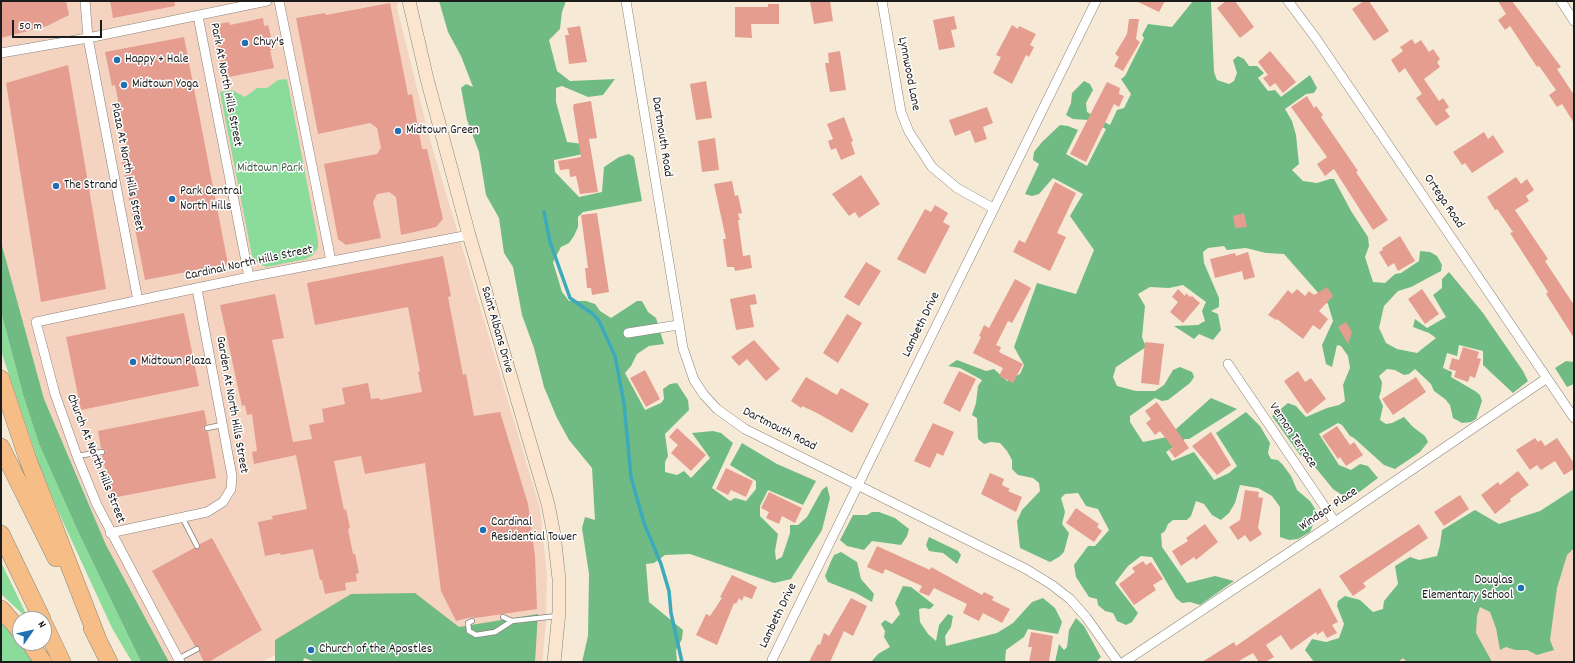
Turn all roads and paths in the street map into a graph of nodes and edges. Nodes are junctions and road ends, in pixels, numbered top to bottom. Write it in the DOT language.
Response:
graph roads {
  1 [pos="85,1"];
  2 [pos="267,1"];
  3 [pos="279,1"];
  4 [pos="409,1"];
  5 [pos="626,1"];
  6 [pos="882,1"];
  7 [pos="1096,1"];
  8 [pos="1288,1"];
  9 [pos="1561,1"];
  10 [pos="236,4"];
  11 [pos="198,16"];
  12 [pos="1574,21"];
  13 [pos="88,38"];
  14 [pos="1,53"];
  15 [pos="993,208"];
  16 [pos="469,235"];
  17 [pos="331,261"];
  18 [pos="249,277"];
  19 [pos="197,289"];
  20 [pos="138,301"];
  21 [pos="36,322"];
  22 [pos="678,325"];
  23 [pos="628,333"];
  24 [pos="1228,364"];
  25 [pos="1546,378"];
  26 [pos="1,379"];
  27 [pos="1574,418"];
  28 [pos="222,425"];
  29 [pos="207,428"];
  30 [pos="1,447"];
  31 [pos="102,452"];
  32 [pos="77,456"];
  33 [pos="859,484"];
  34 [pos="182,517"];
  35 [pos="1335,522"];
  36 [pos="110,533"];
  37 [pos="1,534"];
  38 [pos="197,546"];
  39 [pos="1,609"];
  40 [pos="38,611"];
  41 [pos="503,616"];
  42 [pos="558,616"];
  43 [pos="472,621"];
  44 [pos="512,621"];
  45 [pos="12,622"];
  46 [pos="97,637"];
  47 [pos="52,641"];
  48 [pos="197,649"];
  49 [pos="35,651"];
  50 [pos="179,660"];
  51 [pos="772,660"];
  52 [pos="43,662"];
  53 [pos="62,662"];
  54 [pos="109,662"];
  55 [pos="554,662"];
  56 [pos="1118,662"];
  57 [pos="1124,662"];
  1 -- 13 [label="street"];
  2 -- 10 [label="street"];
  3 -- 17 [label="street"];
  4 -- 16 [label="street, Saint Albans Drive"];
  5 -- 22 [label="street, Dartmouth Road"];
  6 -- 15 [label="street, Lynnwood Lane"];
  7 -- 15 [label="street, Lambeth Drive"];
  8 -- 25 [label="street, Ortega Road"];
  9 -- 12 [label="street"];
  10 -- 11 [label="street"];
  11 -- 13 [label="street"];
  11 -- 18 [label="street, Park At North Hills Street"];
  13 -- 14 [label="street"];
  13 -- 20 [label="street, Plaza At North Hills Street"];
  15 -- 33 [label="street, Lambeth Drive"];
  16 -- 17 [label="street, Cardinal North Hills Street"];
  16 -- 42 [label="street, Saint Albans Drive"];
  17 -- 18 [label="street, Cardinal North Hills Street"];
  18 -- 19 [label="street, Cardinal North Hills Street"];
  19 -- 20 [label="street, Cardinal North Hills Street"];
  19 -- 28 [label="street, Garden At North Hills Street"];
  20 -- 21 [label="street, Cardinal North Hills Street"];
  21 -- 32 [label="street, Church At North Hills Street"];
  22 -- 23 [label="street"];
  22 -- 33 [label="street, Dartmouth Road"];
  24 -- 35 [label="street, Vernon Terrace"];
  25 -- 27 [label="street, Ortega Road"];
  25 -- 35 [label="street, Windsor Place"];
  26 -- 46 [label="highway"];
  28 -- 29 [label="lane"];
  28 -- 34 [label="street, Garden At North Hills Street"];
  30 -- 46 [label="highway"];
  31 -- 32 [label="lane"];
  32 -- 36 [label="street, Church At North Hills Street"];
  33 -- 51 [label="street, Lambeth Drive"];
  33 -- 56 [label="street, Dartmouth Road"];
  34 -- 36 [label="street, Garden At North Hills Street"];
  34 -- 38 [label="lane"];
  35 -- 57 [label="street, Windsor Place"];
  36 -- 50 [label="street, Church At North Hills Street"];
  37 -- 40 [label="highway"];
  39 -- 45 [label="highway"];
  41 -- 44 [label="lane"];
  42 -- 44 [label="lane"];
  42 -- 55 [label="street, Saint Albans Drive"];
  43 -- 44 [label="lane"];
  46 -- 54 [label="highway"];
  47 -- 53 [label="highway"];
  48 -- 50 [label="lane"];
  49 -- 52 [label="highway"];
}
